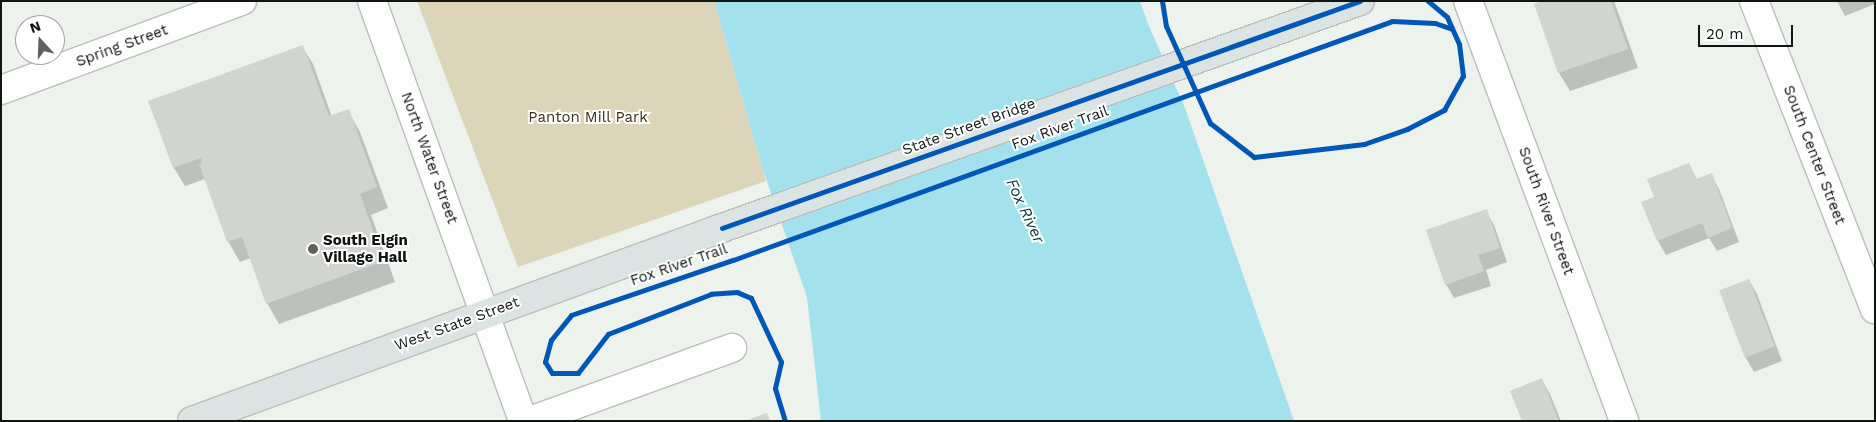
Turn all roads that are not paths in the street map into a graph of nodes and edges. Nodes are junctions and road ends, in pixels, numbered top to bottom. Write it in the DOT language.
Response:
graph roads {
  1 [pos="242,1"];
  2 [pos="372,1"];
  3 [pos="1360,1"];
  4 [pos="1468,1"];
  5 [pos="1754,1"];
  6 [pos="1,90"];
  7 [pos="722,228"];
  8 [pos="1875,309"];
  9 [pos="485,314"];
  10 [pos="732,348"];
  11 [pos="192,421"];
  12 [pos="523,421"];
  13 [pos="530,421"];
  14 [pos="1624,421"];
  1 -- 6 [label="street, Spring Street"];
  2 -- 9 [label="street, North Water Street"];
  3 -- 7 [label="main road, State Street Bridge"];
  4 -- 14 [label="street, South River Street"];
  5 -- 8 [label="street, South Center Street"];
  7 -- 9 [label="main road, West State Street"];
  9 -- 11 [label="main road, West State Street"];
  9 -- 12 [label="street, North Water Street"];
  10 -- 13 [label="street"];
}
